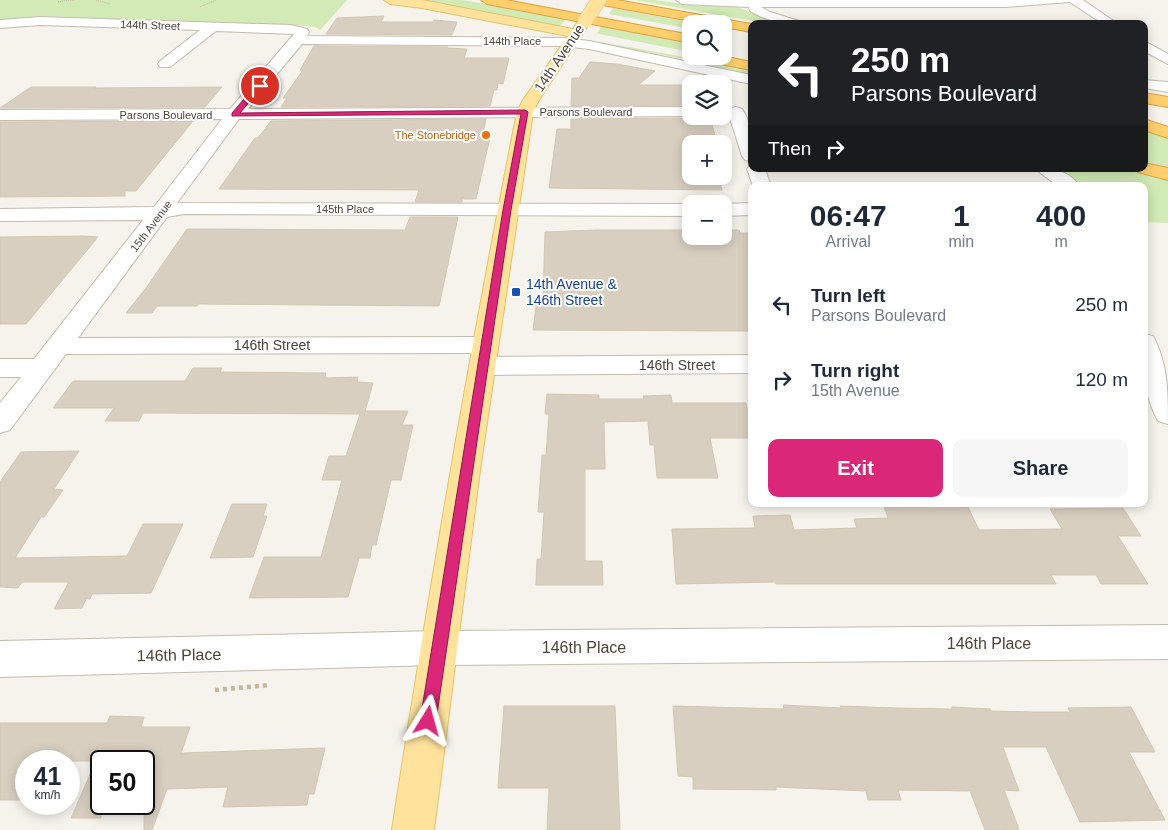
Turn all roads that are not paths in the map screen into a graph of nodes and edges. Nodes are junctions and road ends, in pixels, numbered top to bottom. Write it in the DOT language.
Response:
graph roads {
  1 [pos="390,0"];
  2 [pos="487,0"];
  3 [pos="598,0"];
  4 [pos="682,0"];
  5 [pos="1066,0"];
  6 [pos="1075,0"];
  7 [pos="746,3"];
  8 [pos="550,11"];
  9 [pos="782,20"];
  10 [pos="1106,20"];
  11 [pos="0,24"];
  12 [pos="212,27"];
  13 [pos="748,27"];
  14 [pos="682,30"];
  15 [pos="300,36"];
  16 [pos="682,37"];
  17 [pos="573,38"];
  18 [pos="1148,48"];
  19 [pos="732,49"];
  20 [pos="682,53"];
  21 [pos="748,53"];
  22 [pos="1168,60"];
  23 [pos="732,62"];
  24 [pos="165,64"];
  25 [pos="748,65"];
  26 [pos="748,79"];
  27 [pos="1148,84"];
  28 [pos="1168,87"];
  29 [pos="1148,99"];
  30 [pos="1168,102"];
  31 [pos="525,112"];
  32 [pos="682,112"];
  33 [pos="737,112"];
  34 [pos="0,115"];
  35 [pos="234,115"];
  36 [pos="1148,116"];
  37 [pos="1168,123"];
  38 [pos="1148,126"];
  39 [pos="1168,133"];
  40 [pos="748,147"];
  41 [pos="1148,169"];
  42 [pos="1049,172"];
  43 [pos="1168,174"];
  44 [pos="1064,182"];
  45 [pos="507,210"];
  46 [pos="682,210"];
  47 [pos="732,210"];
  48 [pos="748,210"];
  49 [pos="162,212"];
  50 [pos="0,215"];
  51 [pos="59,346"];
  52 [pos="484,356"];
  53 [pos="1148,362"];
  54 [pos="748,364"];
  55 [pos="0,368"];
  56 [pos="42,368"];
  57 [pos="1168,414"];
  58 [pos="0,423"];
  59 [pos="1168,642"];
  60 [pos="438,648"];
  61 [pos="0,660"];
  62 [pos="414,830"];
  1 -- 17 [label="main road"];
  2 -- 8 [label="highway"];
  3 -- 13 [label="highway"];
  3 -- 17 [label="main road, 14th Avenue, bridge"];
  4 -- 7 [label="street"];
  5 -- 7 [label="street"];
  6 -- 10 [label="street"];
  7 -- 9 [label="street"];
  8 -- 14 [label="highway"];
  8 -- 16 [label="highway"];
  11 -- 12 [label="street, 144th Street"];
  12 -- 15 [label="street, 144th Street"];
  12 -- 24 [label="street"];
  15 -- 17 [label="street, 144th Place"];
  15 -- 35 [label="street, 15th Avenue"];
  17 -- 20 [label="highway"];
  17 -- 26 [label="street, 144th Place"];
  17 -- 31 [label="main road, 14th Avenue"];
  18 -- 22 [label="street"];
  19 -- 21 [label="highway"];
  23 -- 25 [label="highway"];
  27 -- 28 [label="street"];
  29 -- 30 [label="highway"];
  31 -- 32 [label="street, Parsons Boulevard"];
  31 -- 35 [label="street, Parsons Boulevard"];
  31 -- 45 [label="main road, 14th Avenue"];
  33 -- 40 [label="street"];
  34 -- 35 [label="street, Parsons Boulevard"];
  35 -- 49 [label="street, 15th Avenue"];
  36 -- 37 [label="highway"];
  38 -- 39 [label="highway"];
  41 -- 43 [label="highway"];
  42 -- 44 [label="street"];
  45 -- 46 [label="street, 145th Place"];
  45 -- 49 [label="street, 145th Place"];
  45 -- 52 [label="main road, 14th Avenue"];
  47 -- 48 [label="street"];
  49 -- 50 [label="street, 145th Place"];
  49 -- 51 [label="street, 15th Avenue"];
  51 -- 52 [label="street, 146th Street"];
  51 -- 56 [label="street, 15th Avenue"];
  52 -- 54 [label="street, 146th Street"];
  52 -- 60 [label="main road, 14th Avenue"];
  53 -- 57 [label="street"];
  55 -- 56 [label="street"];
  56 -- 58 [label="street, 15th Avenue"];
  59 -- 60 [label="street, 146th Place"];
  60 -- 61 [label="street, 146th Place"];
  60 -- 62 [label="main road, 14th Avenue"];
}
